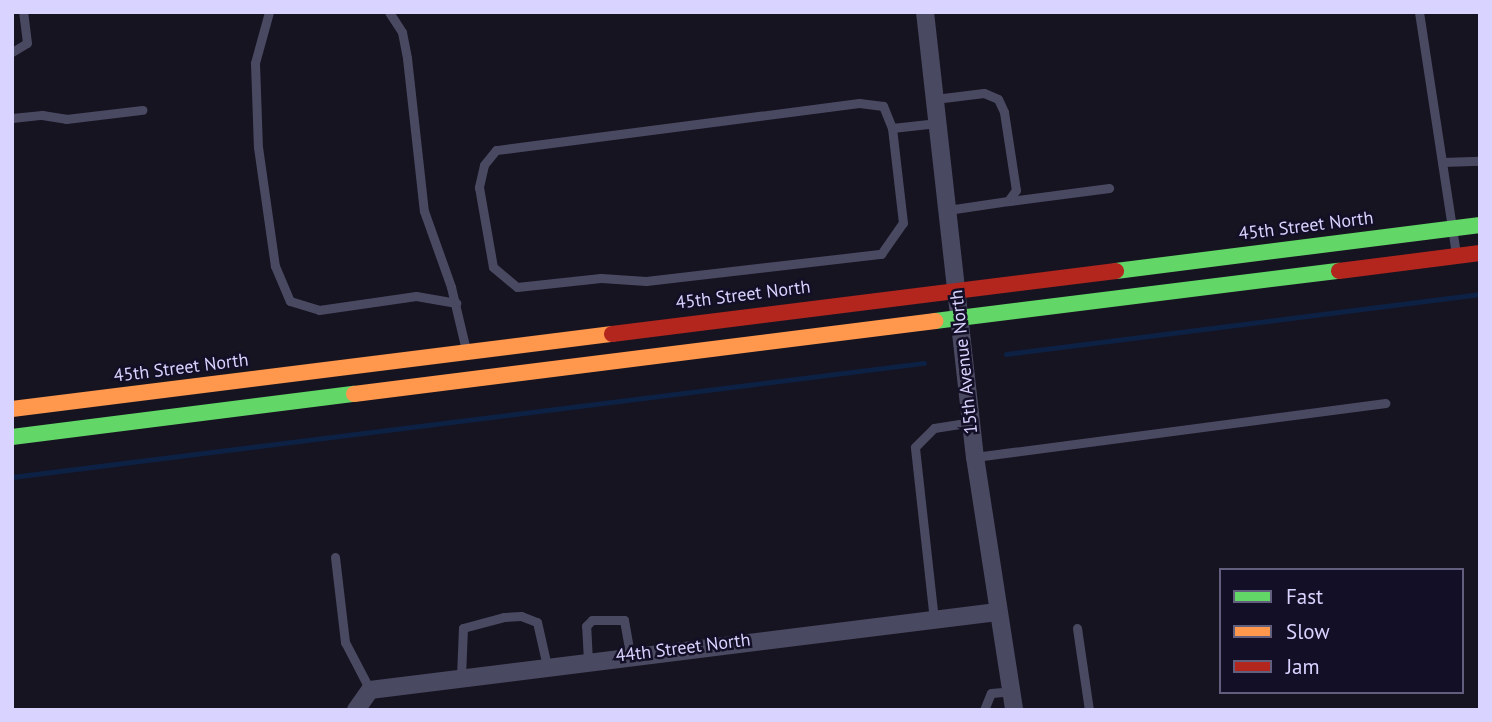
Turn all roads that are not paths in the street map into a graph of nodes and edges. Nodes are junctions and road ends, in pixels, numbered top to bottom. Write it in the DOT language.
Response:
graph roads {
  1 [pos="23,12"];
  2 [pos="270,12"];
  3 [pos="389,12"];
  4 [pos="925,12"];
  5 [pos="1418,12"];
  6 [pos="12,52"];
  7 [pos="935,99"];
  8 [pos="142,110"];
  9 [pos="12,118"];
  10 [pos="938,123"];
  11 [pos="892,128"];
  12 [pos="1480,160"];
  13 [pos="1442,162"];
  14 [pos="1109,188"];
  15 [pos="1008,201"];
  16 [pos="948,210"];
  17 [pos="1480,225"];
  18 [pos="1453,228"];
  19 [pos="1480,253"];
  20 [pos="1456,256"];
  21 [pos="956,288"];
  22 [pos="456,303"];
  23 [pos="959,318"];
  24 [pos="466,350"];
  25 [pos="1385,403"];
  26 [pos="12,409"];
  27 [pos="971,422"];
  28 [pos="12,437"];
  29 [pos="975,457"];
  30 [pos="335,557"];
  31 [pos="998,612"];
  32 [pos="934,620"];
  33 [pos="1077,628"];
  34 [pos="631,654"];
  35 [pos="588,660"];
  36 [pos="547,666"];
  37 [pos="461,677"];
  38 [pos="370,690"];
  39 [pos="1012,691"];
  40 [pos="356,710"];
  41 [pos="984,710"];
  42 [pos="1014,710"];
  43 [pos="1089,710"];
  1 -- 6 [label="lane"];
  2 -- 22 [label="lane"];
  3 -- 22 [label="lane"];
  4 -- 7 [label="street, 15th Avenue North"];
  5 -- 13 [label="lane"];
  7 -- 10 [label="street, 15th Avenue North"];
  7 -- 15 [label="lane"];
  8 -- 9 [label="lane"];
  10 -- 11 [label="lane"];
  10 -- 16 [label="street, 15th Avenue North"];
  11 -- 11 [label="lane"];
  12 -- 13 [label="lane"];
  13 -- 18 [label="lane"];
  14 -- 15 [label="lane"];
  15 -- 16 [label="lane"];
  16 -- 21 [label="street, 15th Avenue North"];
  17 -- 18 [label="main road, 45th Street North"];
  18 -- 20 [label="lane"];
  18 -- 21 [label="main road, 45th Street North"];
  19 -- 20 [label="main road"];
  20 -- 23 [label="main road"];
  21 -- 23 [label="street, 15th Avenue North"];
  21 -- 24 [label="main road, 45th Street North"];
  22 -- 24 [label="lane"];
  23 -- 27 [label="street, 15th Avenue North"];
  23 -- 28 [label="main road"];
  24 -- 26 [label="main road, 45th Street North"];
  25 -- 29 [label="lane"];
  27 -- 29 [label="street, 15th Avenue North"];
  27 -- 32 [label="lane"];
  29 -- 31 [label="street, 15th Avenue North"];
  30 -- 38 [label="lane"];
  31 -- 32 [label="street, 44th Street North"];
  31 -- 39 [label="street, 15th Avenue North"];
  32 -- 34 [label="street, 44th Street North"];
  33 -- 43 [label="lane"];
  34 -- 35 [label="street, 44th Street North"];
  34 -- 35 [label="lane"];
  35 -- 36 [label="street, 44th Street North"];
  36 -- 37 [label="street, 44th Street North"];
  36 -- 37 [label="lane"];
  37 -- 38 [label="street, 44th Street North"];
  38 -- 40 [label="street"];
  39 -- 41 [label="lane"];
  39 -- 42 [label="street, 15th Avenue North"];
}
